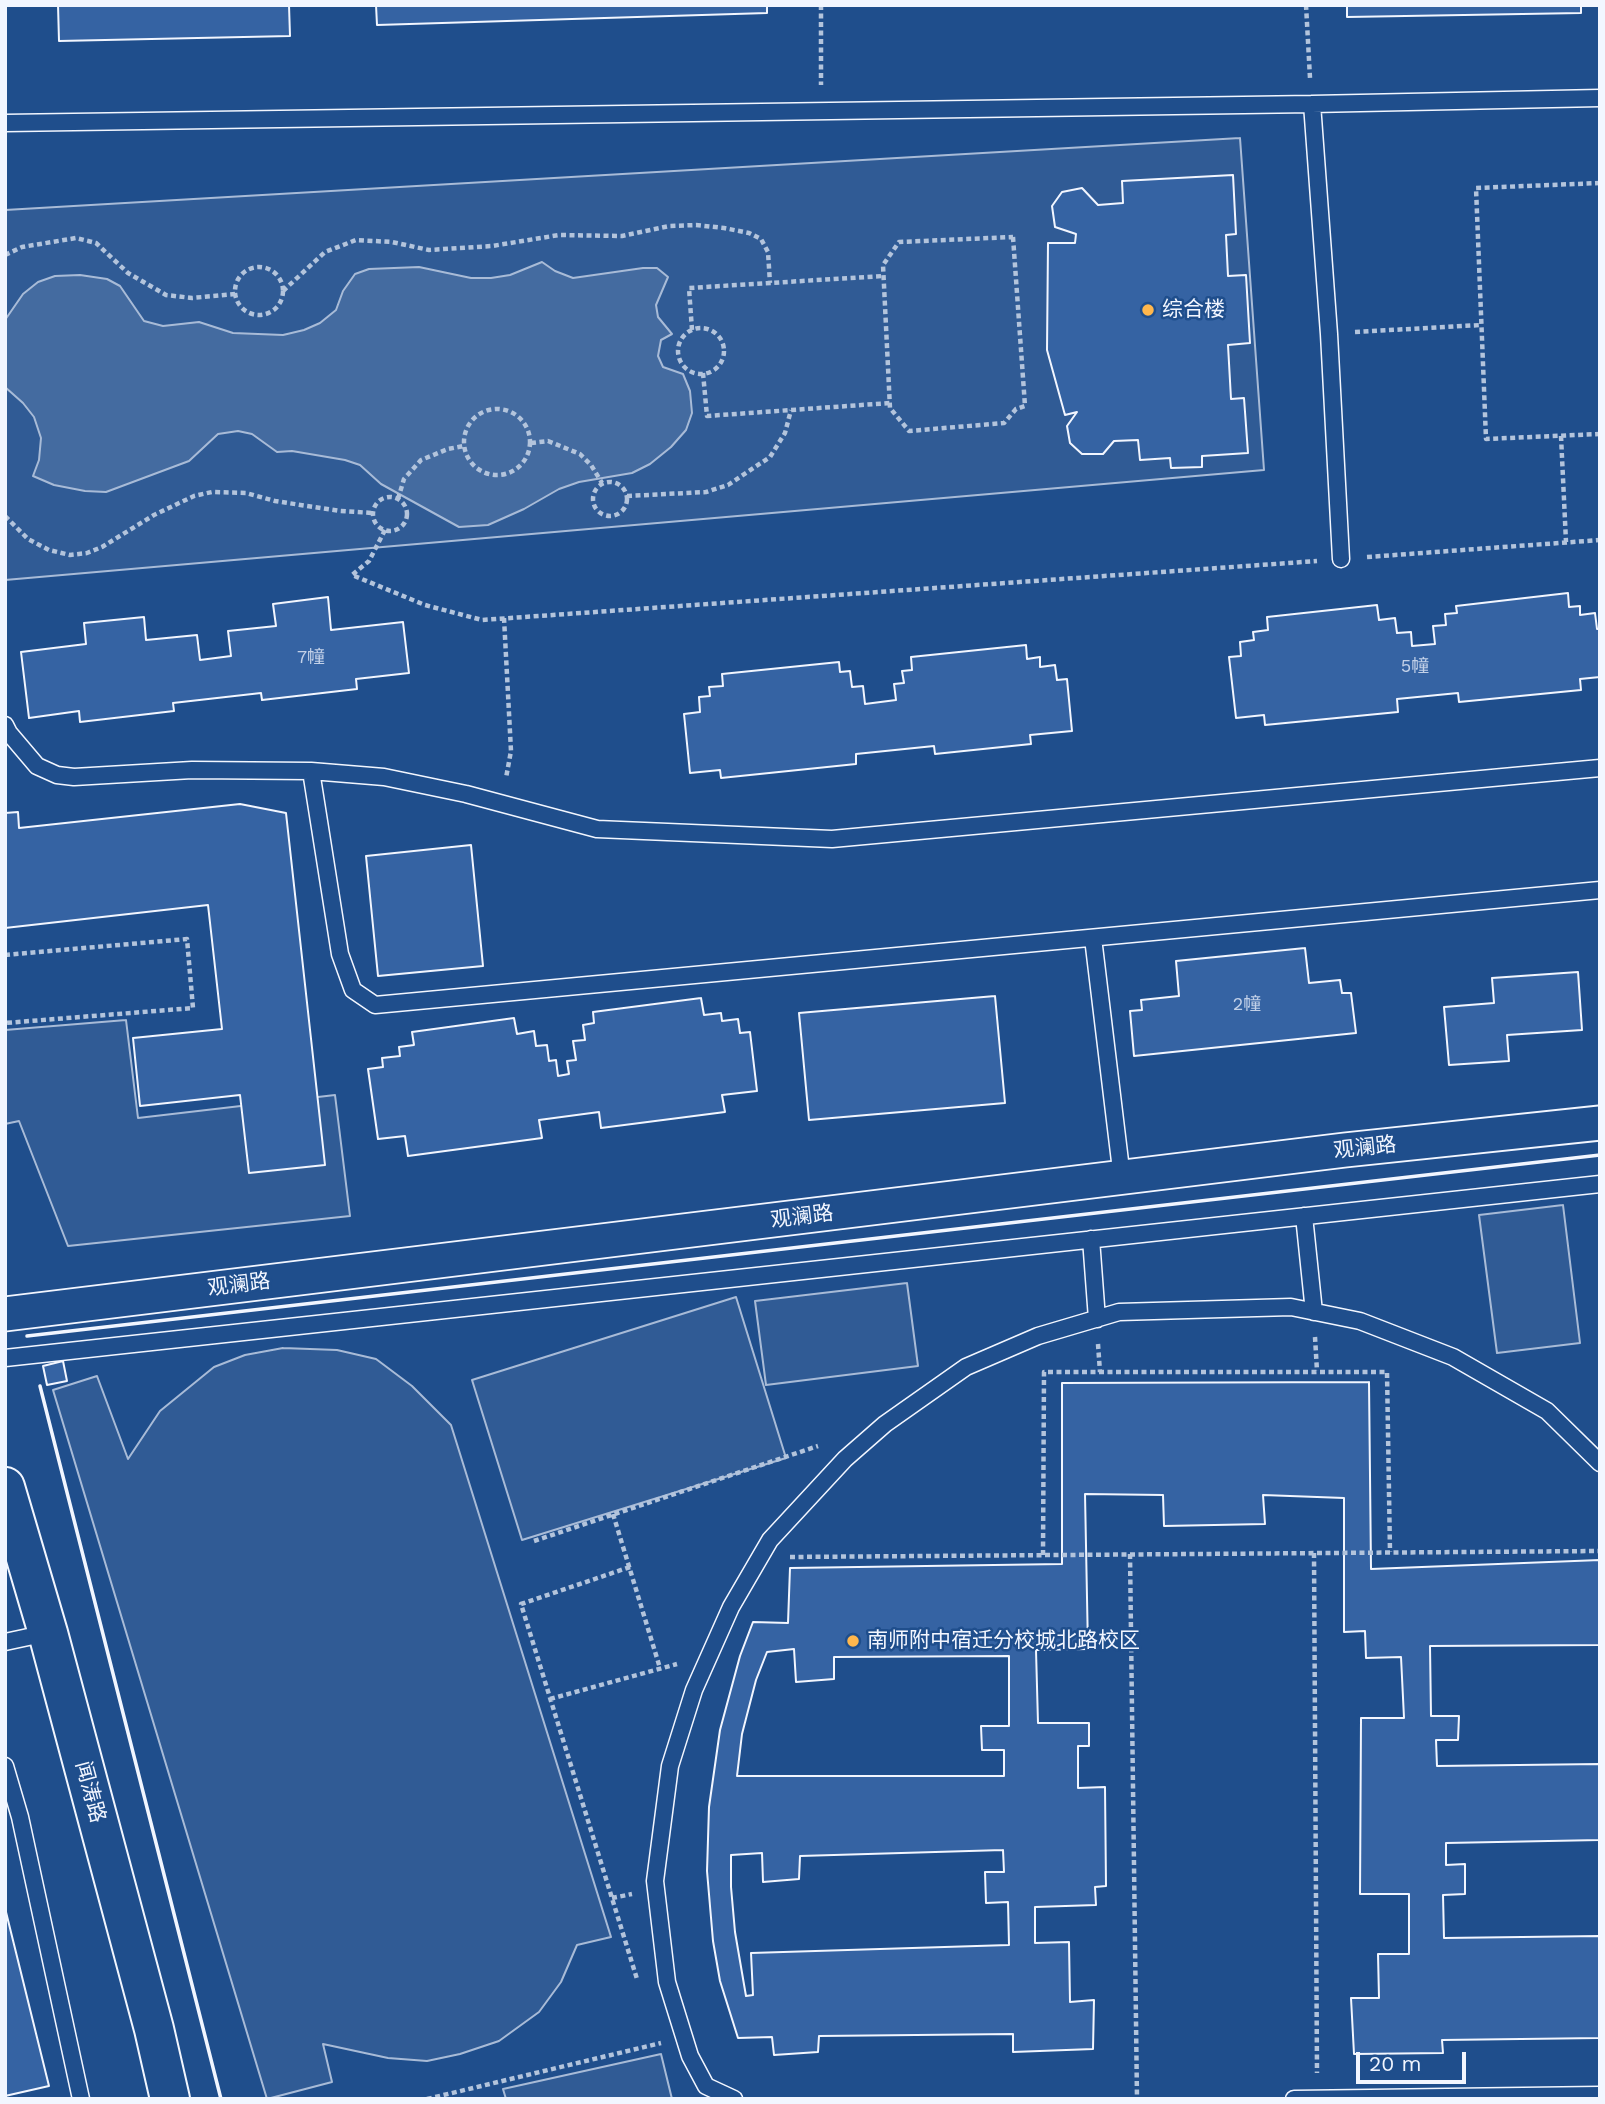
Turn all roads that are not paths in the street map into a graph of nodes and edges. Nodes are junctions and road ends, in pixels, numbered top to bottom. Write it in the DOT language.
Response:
graph roads {
  1 [pos="1600,98"];
  2 [pos="1312,104"];
  3 [pos="5,123"];
  4 [pos="1341,559"];
  5 [pos="5,725"];
  6 [pos="1600,768"];
  7 [pos="311,771"];
  8 [pos="1600,890"];
  9 [pos="1093,938"];
  10 [pos="1600,1123"];
  11 [pos="1122,1178"];
  12 [pos="1600,1184"];
  13 [pos="1304,1216"];
  14 [pos="1091,1239"];
  15 [pos="1314,1312"];
  16 [pos="5,1314"];
  17 [pos="1097,1318"];
  18 [pos="5,1357"];
  19 [pos="1600,1463"];
  20 [pos="5,1487"];
  21 [pos="48,1633"];
  22 [pos="5,1642"];
  23 [pos="5,1766"];
  24 [pos="1600,2095"];
  25 [pos="80,2099"];
  26 [pos="170,2099"];
  27 [pos="734,2099"];
  28 [pos="1294,2099"];
  29 [pos="1317,2099"];
  1 -- 2 [label="lane"];
  2 -- 3 [label="lane"];
  2 -- 4 [label="lane"];
  5 -- 7 [label="lane"];
  6 -- 7 [label="lane"];
  7 -- 9 [label="lane"];
  8 -- 9 [label="lane"];
  9 -- 11 [label="lane"];
  10 -- 11 [label="street, 观澜路"];
  11 -- 16 [label="street, 观澜路"];
  12 -- 13 [label="lane"];
  13 -- 14 [label="lane"];
  13 -- 15 [label="lane"];
  14 -- 17 [label="lane"];
  14 -- 18 [label="lane"];
  15 -- 17 [label="lane"];
  15 -- 19 [label="lane"];
  17 -- 27 [label="lane"];
  20 -- 21 [label="street, 闻涛路"];
  21 -- 22 [label="lane"];
  21 -- 26 [label="street, 闻涛路"];
  23 -- 25 [label="lane"];
  24 -- 29 [label="lane"];
  28 -- 29 [label="lane"];
}
